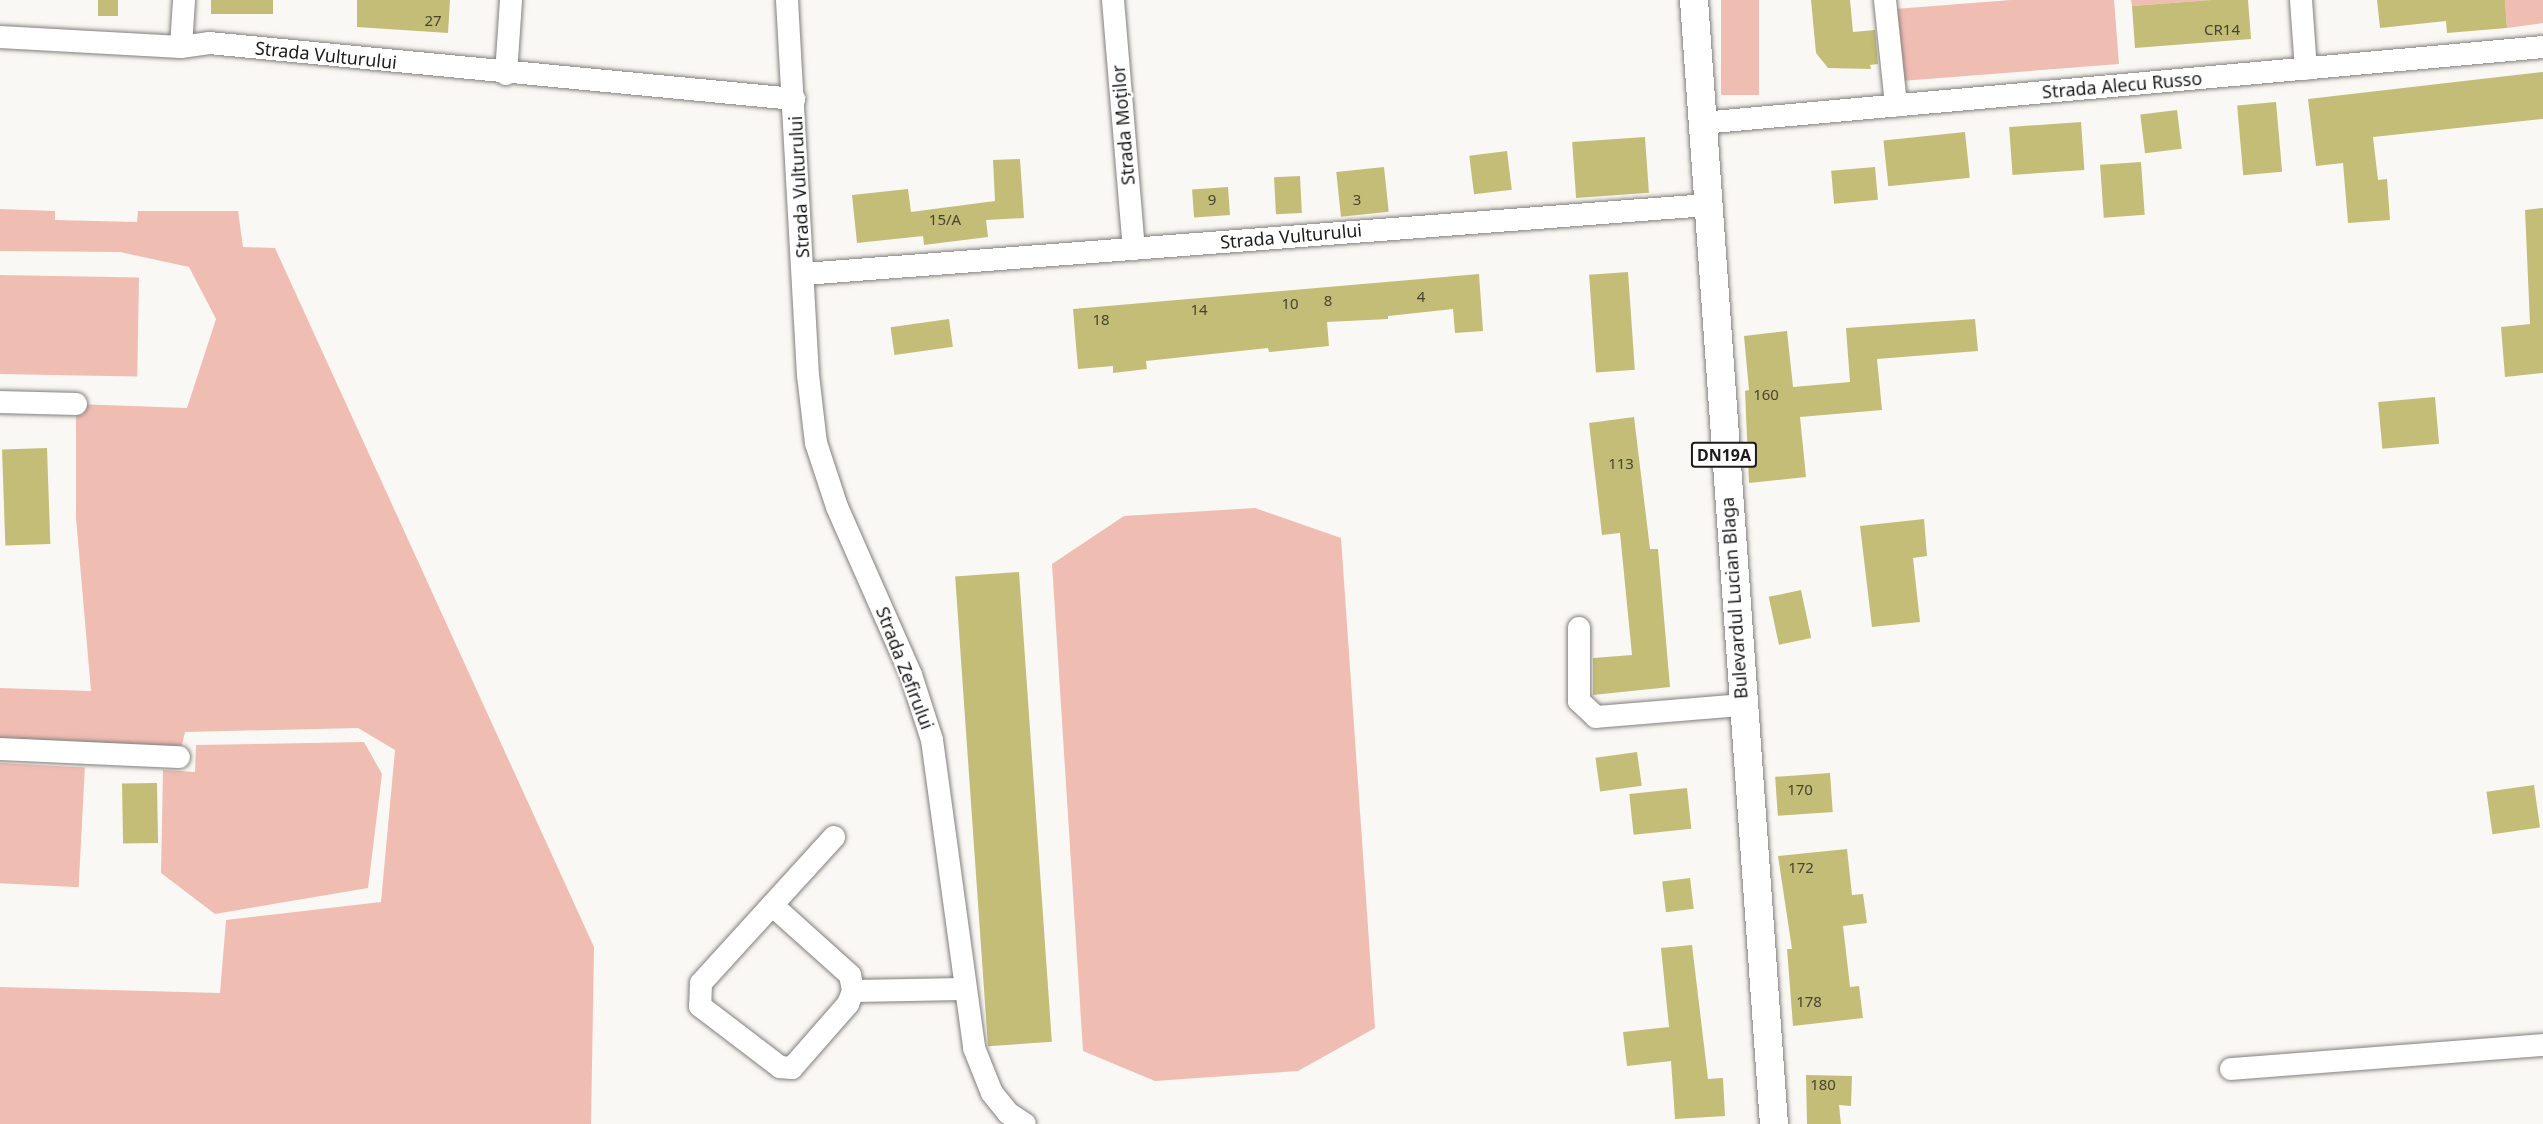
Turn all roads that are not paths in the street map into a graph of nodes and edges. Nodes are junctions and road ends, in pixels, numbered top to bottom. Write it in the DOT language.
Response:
graph roads {
  1 [pos="184,0"];
  2 [pos="511,0"];
  3 [pos="787,0"];
  4 [pos="1113,0"];
  5 [pos="1694,0"];
  6 [pos="1885,0"];
  7 [pos="2301,0"];
  8 [pos="0,37"];
  9 [pos="2543,46"];
  10 [pos="182,47"];
  11 [pos="2306,69"];
  12 [pos="506,74"];
  13 [pos="794,99"];
  14 [pos="1896,105"];
  15 [pos="1702,123"];
  16 [pos="1707,205"];
  17 [pos="1134,249"];
  18 [pos="804,274"];
  19 [pos="0,402"];
  20 [pos="76,404"];
  21 [pos="1579,628"];
  22 [pos="1742,705"];
  23 [pos="0,748"];
  24 [pos="179,757"];
  25 [pos="834,837"];
  26 [pos="772,905"];
  27 [pos="965,989"];
  28 [pos="853,991"];
  29 [pos="2543,1045"];
  30 [pos="2231,1069"];
  31 [pos="1025,1124"];
  32 [pos="1774,1124"];
  1 -- 10 [label="street"];
  2 -- 12 [label="street"];
  3 -- 13 [label="street"];
  4 -- 17 [label="street, Strada Moților"];
  5 -- 15 [label="main road, Bulevardul Lucian Blaga / DN19A"];
  6 -- 14 [label="street"];
  7 -- 11 [label="street"];
  8 -- 10 [label="street, Strada Vulturului"];
  9 -- 11 [label="street, Strada Alecu Russo"];
  10 -- 12 [label="street, Strada Vulturului"];
  11 -- 14 [label="street, Strada Alecu Russo"];
  12 -- 13 [label="street, Strada Vulturului"];
  13 -- 18 [label="street, Strada Vulturului"];
  14 -- 15 [label="street, Strada Alecu Russo"];
  15 -- 16 [label="main road, Bulevardul Lucian Blaga / DN19A"];
  16 -- 17 [label="street, Strada Vulturului"];
  16 -- 22 [label="main road, Bulevardul Lucian Blaga / DN19A"];
  17 -- 18 [label="street, Strada Vulturului"];
  18 -- 27 [label="street, Strada Zefirului"];
  19 -- 20 [label="street"];
  21 -- 22 [label="street"];
  22 -- 32 [label="main road, Bulevardul Lucian Blaga / DN19A"];
  23 -- 24 [label="street"];
  25 -- 26 [label="street"];
  26 -- 28 [label="street"];
  26 -- 28 [label="street"];
  27 -- 28 [label="street"];
  27 -- 31 [label="street, Strada Zefirului"];
  29 -- 30 [label="street"];
}
